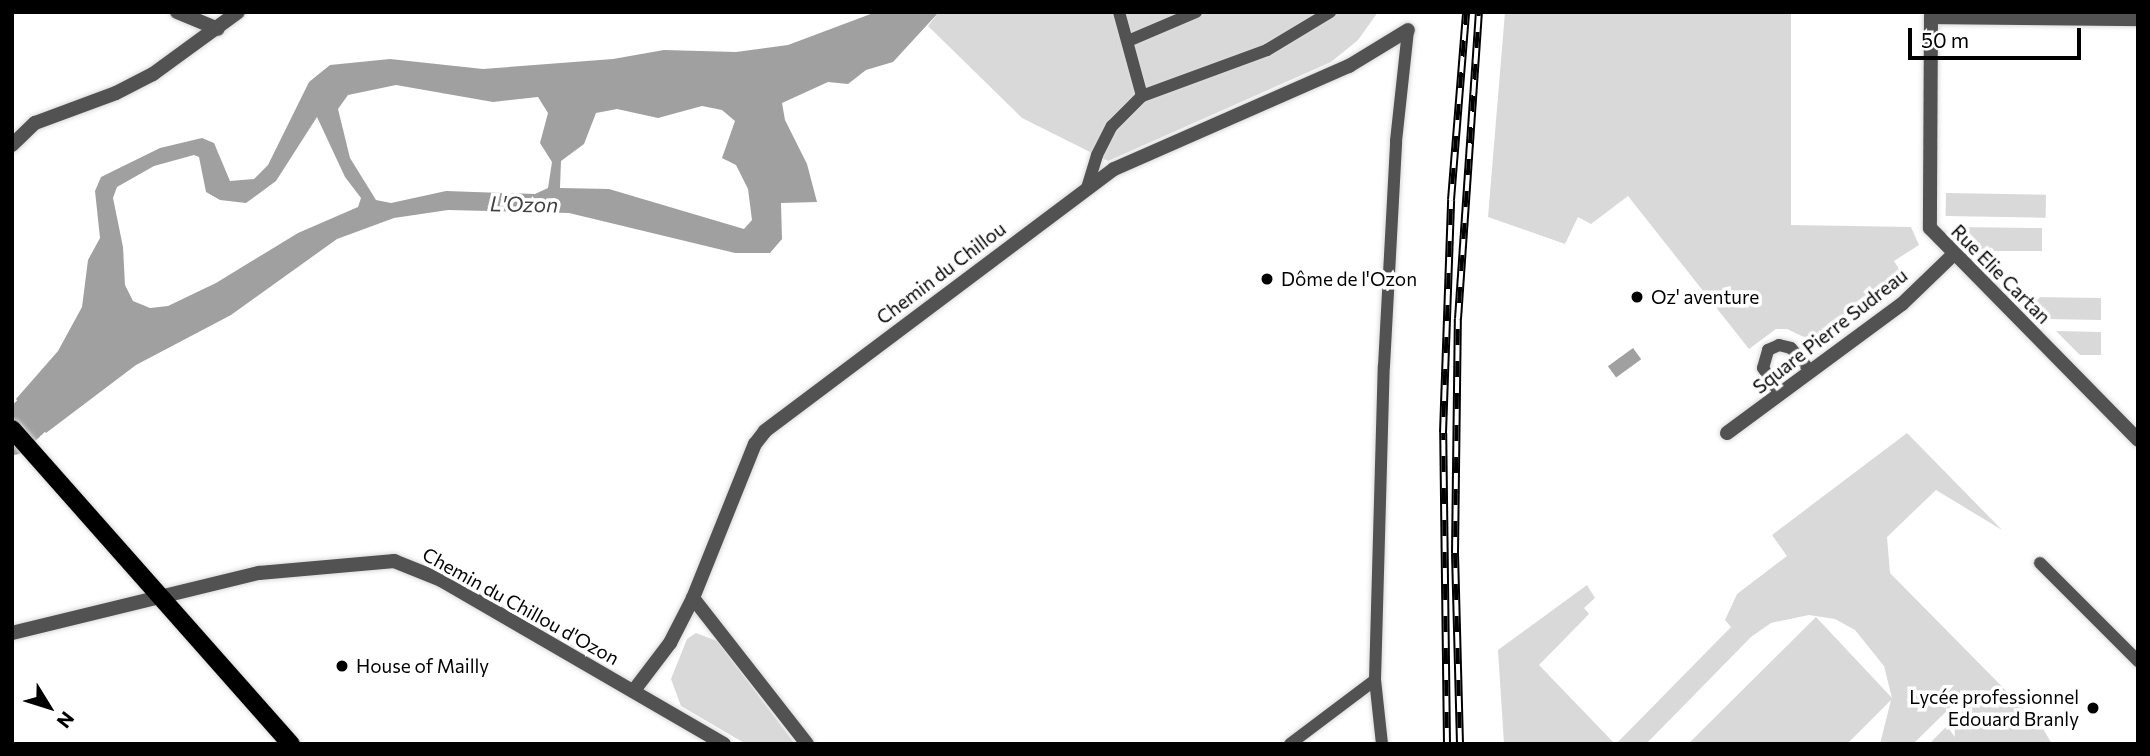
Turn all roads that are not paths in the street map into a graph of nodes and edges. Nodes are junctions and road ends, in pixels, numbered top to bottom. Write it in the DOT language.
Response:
graph roads {
  1 [pos="177,12"];
  2 [pos="238,12"];
  3 [pos="1119,12"];
  4 [pos="1196,12"];
  5 [pos="1330,12"];
  6 [pos="1931,15"];
  7 [pos="2138,19"];
  8 [pos="218,29"];
  9 [pos="1408,30"];
  10 [pos="1128,41"];
  11 [pos="1142,96"];
  12 [pos="12,145"];
  13 [pos="1087,188"];
  14 [pos="1954,254"];
  15 [pos="1811,372"];
  16 [pos="1780,394"];
  17 [pos="12,429"];
  18 [pos="1727,433"];
  19 [pos="2138,440"];
  20 [pos="2040,563"];
  21 [pos="161,596"];
  22 [pos="693,598"];
  23 [pos="12,633"];
  24 [pos="2138,661"];
  25 [pos="1376,680"];
  26 [pos="635,690"];
  27 [pos="292,744"];
  28 [pos="724,744"];
  29 [pos="807,744"];
  30 [pos="1290,744"];
  31 [pos="1382,744"];
  1 -- 8 [label="street"];
  2 -- 8 [label="street"];
  3 -- 10 [label="lane"];
  4 -- 10 [label="lane"];
  5 -- 11 [label="lane"];
  6 -- 7 [label="street"];
  6 -- 14 [label="street, Rue Elie Cartan"];
  8 -- 12 [label="street"];
  9 -- 13 [label="street, Chemin du Chillou"];
  9 -- 25 [label="lane"];
  10 -- 11 [label="lane"];
  11 -- 13 [label="lane"];
  13 -- 22 [label="street, Chemin du Chillou"];
  14 -- 15 [label="street, Square Pierre Sudreau"];
  14 -- 19 [label="street, Rue Elie Cartan"];
  15 -- 16 [label="street, Square Pierre Sudreau"];
  15 -- 16 [label="lane"];
  16 -- 18 [label="street, Square Pierre Sudreau"];
  17 -- 21 [label="main road"];
  20 -- 24 [label="lane"];
  21 -- 23 [label="street, Chemin du Chillou d'Ozon"];
  21 -- 26 [label="street, Chemin du Chillou d'Ozon"];
  21 -- 27 [label="main road"];
  22 -- 26 [label="street, Chemin du Chillou"];
  22 -- 29 [label="street"];
  25 -- 30 [label="lane"];
  25 -- 31 [label="lane"];
  26 -- 28 [label="street, Chemin du Chillou d'Ozon"];
}
